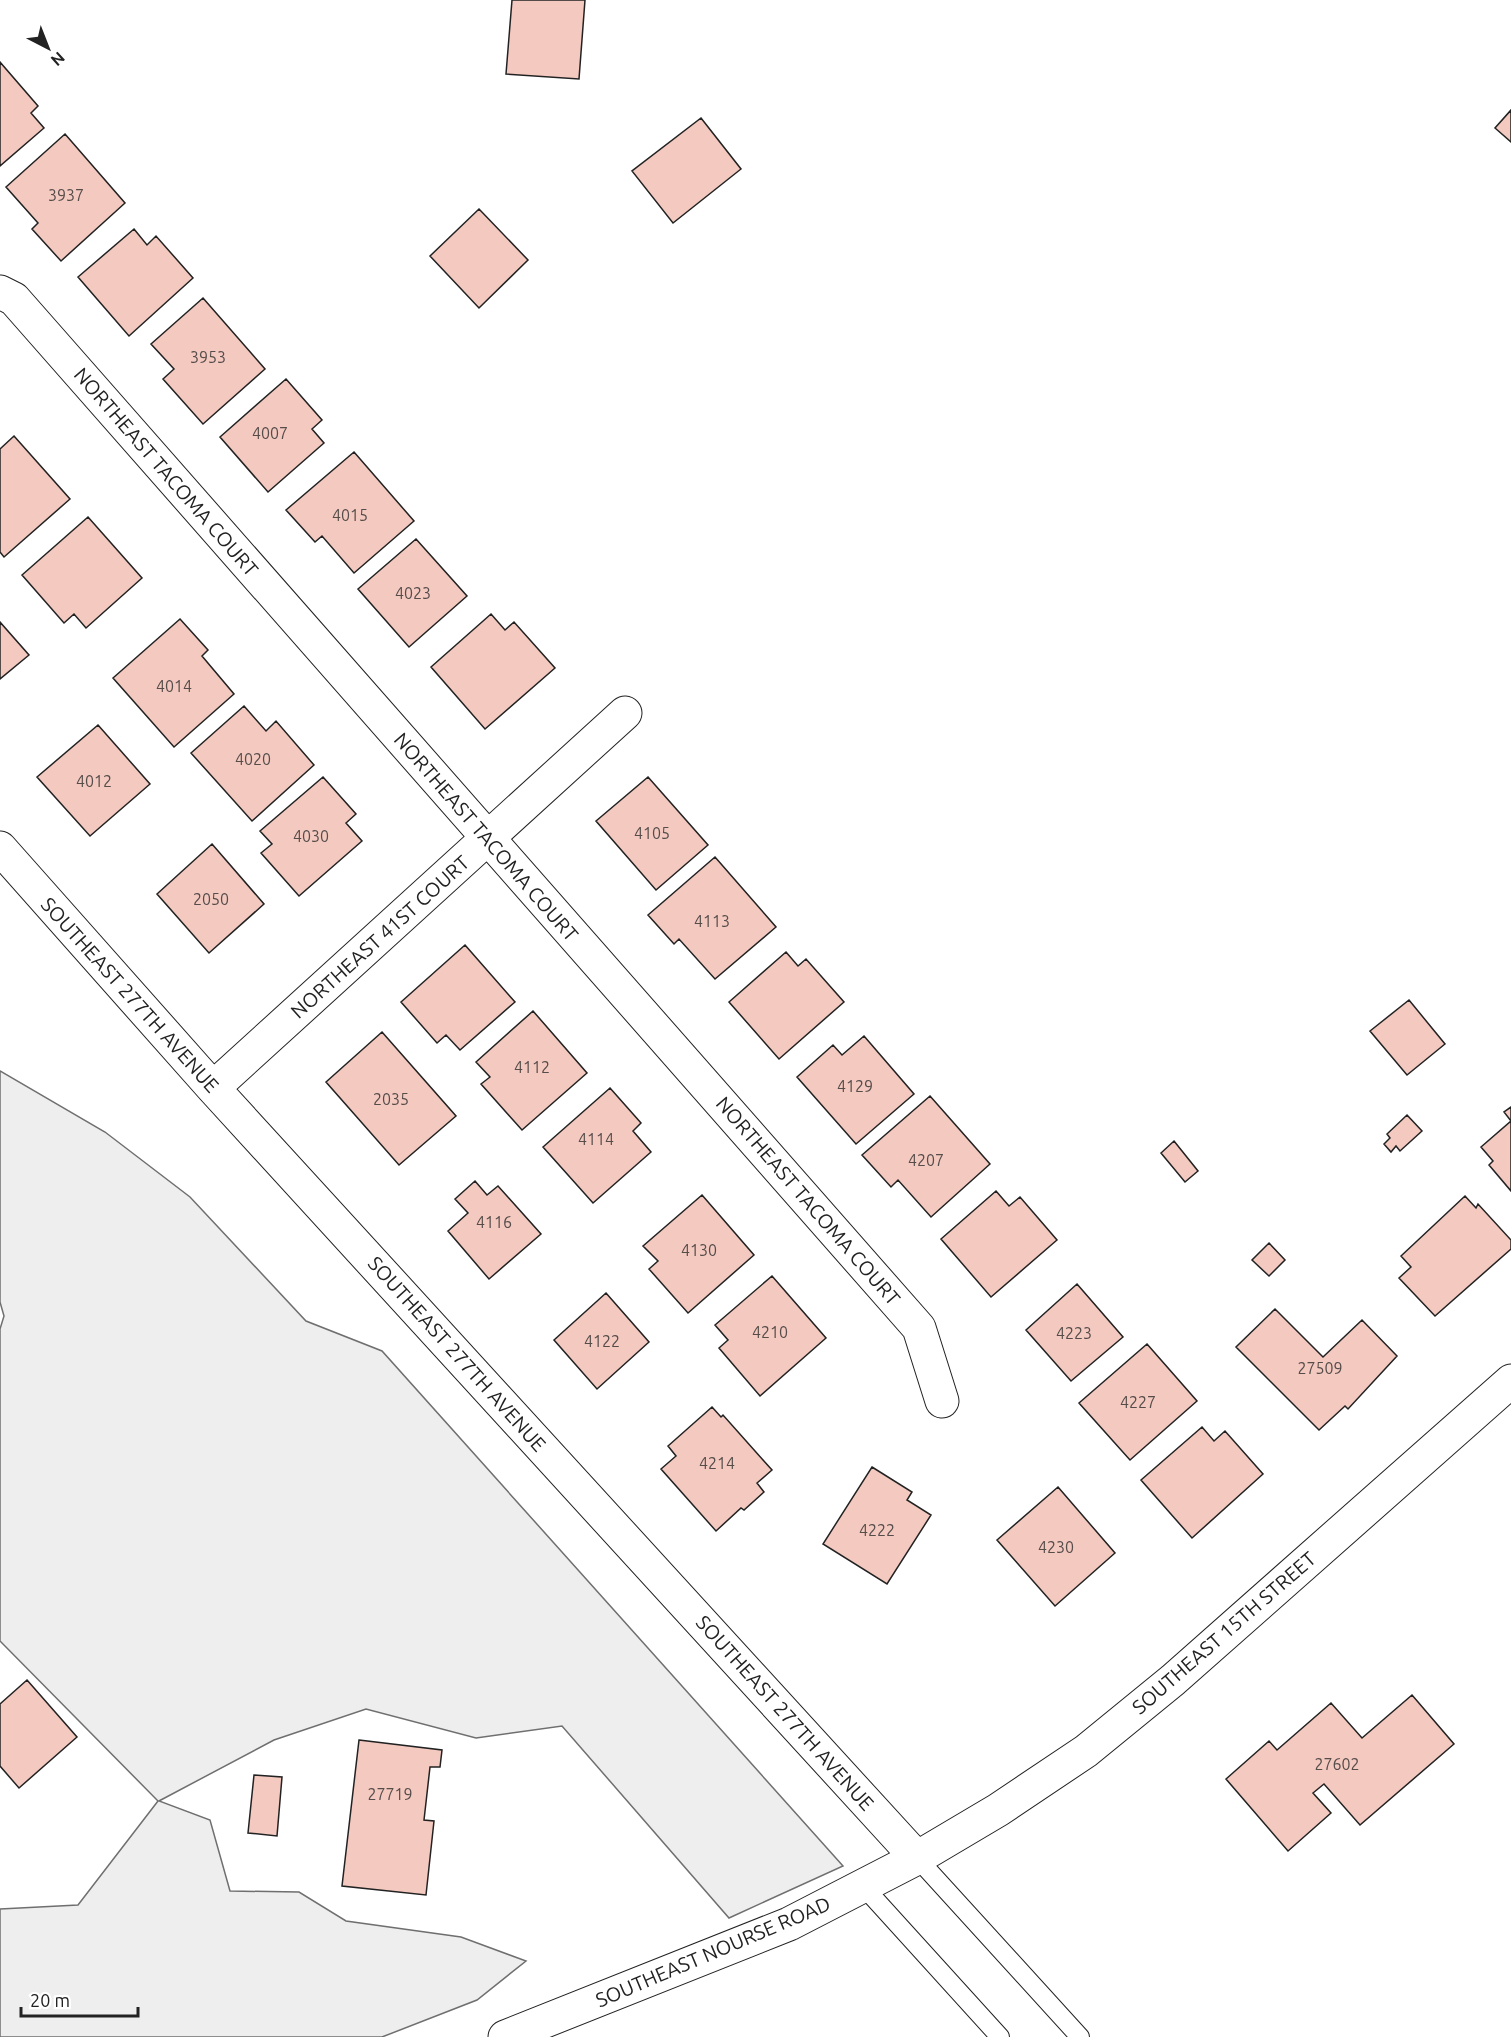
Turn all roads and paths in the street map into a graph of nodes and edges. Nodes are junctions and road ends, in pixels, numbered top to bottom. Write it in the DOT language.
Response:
graph roads {
  1 [pos="0,292"];
  2 [pos="626,713"];
  3 [pos="488,838"];
  4 [pos="0,848"];
  5 [pos="213,1088"];
  6 [pos="1511,1382"];
  7 [pos="942,1401"];
  8 [pos="917,1858"];
  9 [pos="863,1886"];
  10 [pos="505,2037"];
  11 [pos="1000,2037"];
  12 [pos="1080,2037"];
  1 -- 3 [label="street, NORTHEAST TACOMA COURT"];
  2 -- 3 [label="street, NORTHEAST 41ST COURT"];
  3 -- 5 [label="street, NORTHEAST 41ST COURT"];
  3 -- 7 [label="street, NORTHEAST TACOMA COURT"];
  4 -- 5 [label="street, SOUTHEAST 277TH AVENUE"];
  5 -- 8 [label="street, SOUTHEAST 277TH AVENUE"];
  6 -- 8 [label="street, SOUTHEAST 15TH STREET"];
  8 -- 9 [label="street, SOUTHEAST NOURSE ROAD"];
  8 -- 12 [label="lane"];
  9 -- 10 [label="street, SOUTHEAST NOURSE ROAD"];
  9 -- 11 [label="lane"];
}
